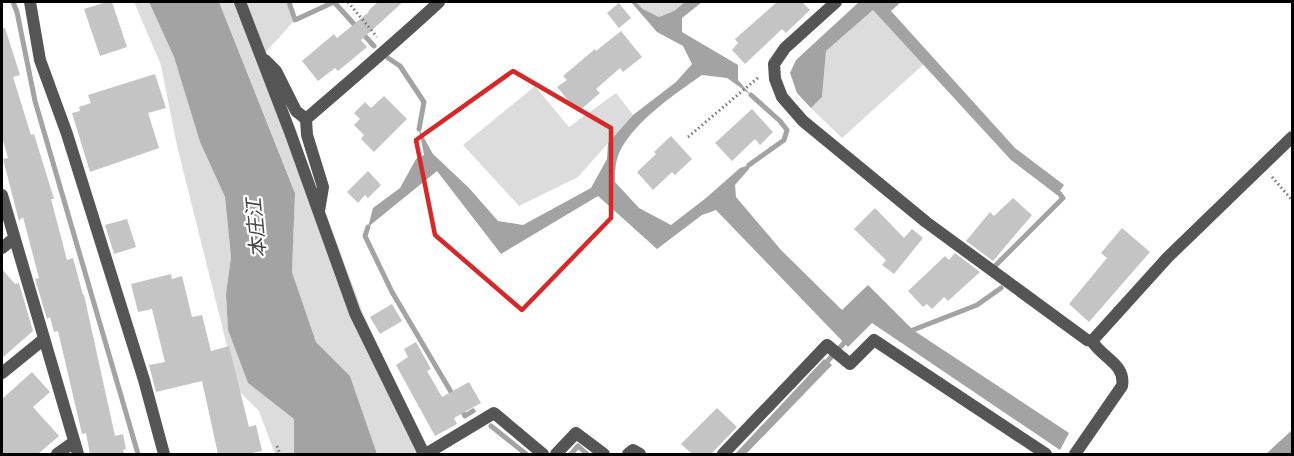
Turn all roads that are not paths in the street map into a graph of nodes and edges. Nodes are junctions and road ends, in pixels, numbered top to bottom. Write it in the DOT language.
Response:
graph roads {
  1 [pos="30,2"];
  2 [pos="240,2"];
  3 [pos="439,2"];
  4 [pos="836,2"];
  5 [pos="261,57"];
  6 [pos="306,119"];
  7 [pos="1293,137"];
  8 [pos="2,195"];
  9 [pos="319,213"];
  10 [pos="14,239"];
  11 [pos="2,248"];
  12 [pos="44,339"];
  13 [pos="1092,341"];
  14 [pos="2,374"];
  15 [pos="74,442"];
  16 [pos="57,454"];
  17 [pos="78,454"];
  18 [pos="164,454"];
  19 [pos="425,454"];
  20 [pos="543,454"];
  21 [pos="556,454"];
  22 [pos="604,454"];
  23 [pos="628,454"];
  24 [pos="640,454"];
  25 [pos="723,454"];
  26 [pos="1046,454"];
  27 [pos="1075,454"];
  1 -- 18 [label="street"];
  2 -- 5 [label="street"];
  3 -- 6 [label="street"];
  4 -- 13 [label="street"];
  5 -- 6 [label="street"];
  5 -- 9 [label="street"];
  6 -- 9 [label="street"];
  7 -- 13 [label="street"];
  8 -- 10 [label="street"];
  9 -- 19 [label="street"];
  10 -- 11 [label="street"];
  10 -- 12 [label="street"];
  12 -- 14 [label="street"];
  12 -- 15 [label="street"];
  13 -- 27 [label="street"];
  15 -- 16 [label="street"];
  15 -- 17 [label="street"];
  19 -- 20 [label="street"];
  21 -- 22 [label="street"];
  23 -- 24 [label="street"];
  25 -- 26 [label="street"];
}
